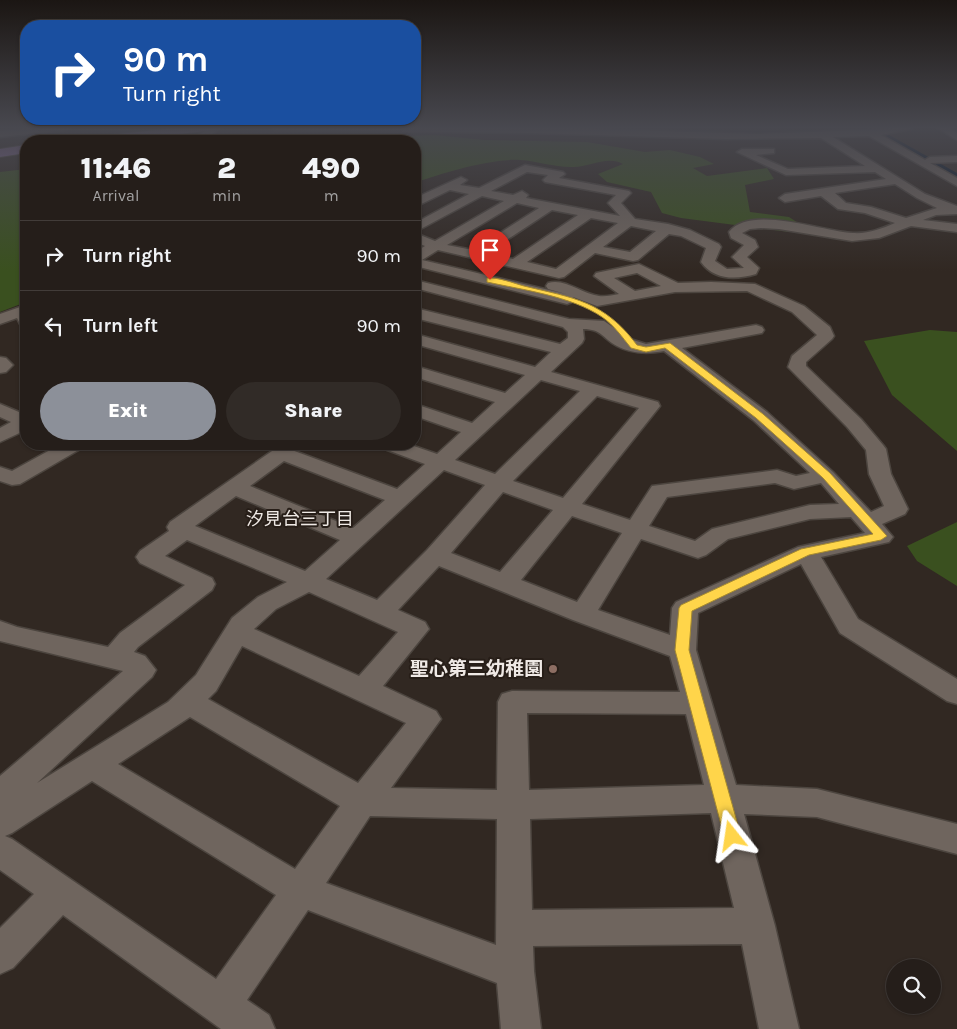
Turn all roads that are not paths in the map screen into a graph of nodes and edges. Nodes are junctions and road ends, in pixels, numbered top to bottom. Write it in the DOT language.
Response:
graph roads {
  1 [pos="470,175"];
  2 [pos="511,175"];
  3 [pos="558,175"];
  4 [pos="888,175"];
  5 [pos="943,175"];
  6 [pos="485,178"];
  7 [pos="501,180"];
  8 [pos="896,180"];
  9 [pos="957,183"];
  10 [pos="449,186"];
  11 [pos="542,186"];
  12 [pos="481,192"];
  13 [pos="822,192"];
  14 [pos="785,198"];
  15 [pos="421,199"];
  16 [pos="516,199"];
  17 [pos="550,206"];
  18 [pos="956,211"];
  19 [pos="589,214"];
  20 [pos="629,221"];
  21 [pos="908,223"];
  22 [pos="421,225"];
  23 [pos="668,228"];
  24 [pos="957,228"];
  25 [pos="421,240"];
  26 [pos="436,246"];
  27 [pos="592,248"];
  28 [pos="421,255"];
  29 [pos="475,255"];
  30 [pos="421,263"];
  31 [pos="516,264"];
  32 [pos="556,280"];
  33 [pos="675,288"];
  34 [pos="421,289"];
  35 [pos="633,296"];
  36 [pos="583,303"];
  37 [pos="20,313"];
  38 [pos="421,314"];
  39 [pos="0,319"];
  40 [pos="569,324"];
  41 [pos="756,330"];
  42 [pos="421,341"];
  43 [pos="667,345"];
  44 [pos="634,346"];
  45 [pos="563,350"];
  46 [pos="0,362"];
  47 [pos="0,368"];
  48 [pos="421,374"];
  49 [pos="537,374"];
  50 [pos="593,389"];
  51 [pos="508,400"];
  52 [pos="0,410"];
  53 [pos="421,412"];
  54 [pos="20,419"];
  55 [pos="20,425"];
  56 [pos="476,430"];
  57 [pos="0,436"];
  58 [pos="64,450"];
  59 [pos="274,450"];
  60 [pos="281,450"];
  61 [pos="406,450"];
  62 [pos="440,462"];
  63 [pos="0,473"];
  64 [pos="826,476"];
  65 [pos="500,482"];
  66 [pos="234,487"];
  67 [pos="401,498"];
  68 [pos="567,507"];
  69 [pos="862,516"];
  70 [pos="637,529"];
  71 [pos="185,530"];
  72 [pos="356,538"];
  73 [pos="806,552"];
  74 [pos="435,556"];
  75 [pos="309,582"];
  76 [pos="504,584"];
  77 [pos="381,612"];
  78 [pos="582,614"];
  79 [pos="0,631"];
  80 [pos="237,632"];
  81 [pos="682,650"];
  82 [pos="115,658"];
  83 [pos="364,690"];
  84 [pos="957,693"];
  85 [pos="187,701"];
  86 [pos="698,703"];
  87 [pos="92,765"];
  88 [pos="0,796"];
  89 [pos="722,799"];
  90 [pos="362,802"];
  91 [pos="513,805"];
  92 [pos="0,823"];
  93 [pos="957,838"];
  94 [pos="0,850"];
  95 [pos="299,890"];
  96 [pos="60,892"];
  97 [pos="757,926"];
  98 [pos="515,928"];
  99 [pos="0,955"];
  100 [pos="515,971"];
  101 [pos="221,1005"];
  102 [pos="256,1029"];
  103 [pos="521,1029"];
  104 [pos="779,1029"];
  1 -- 10 [label="street"];
  2 -- 7 [label="street"];
  3 -- 11 [label="street"];
  4 -- 8 [label="street"];
  5 -- 9 [label="street"];
  6 -- 7 [label="street"];
  7 -- 12 [label="street"];
  8 -- 13 [label="street"];
  8 -- 18 [label="street"];
  10 -- 12 [label="street"];
  10 -- 15 [label="street"];
  11 -- 16 [label="street"];
  11 -- 20 [label="street"];
  12 -- 16 [label="street"];
  12 -- 22 [label="street"];
  13 -- 14 [label="street"];
  13 -- 21 [label="street"];
  16 -- 17 [label="street"];
  16 -- 26 [label="street"];
  17 -- 19 [label="street"];
  17 -- 29 [label="street"];
  18 -- 21 [label="street"];
  19 -- 20 [label="street"];
  19 -- 31 [label="street"];
  20 -- 23 [label="street"];
  20 -- 27 [label="street"];
  21 -- 23 [label="street"];
  21 -- 24 [label="street"];
  23 -- 27 [label="street"];
  25 -- 26 [label="street"];
  26 -- 28 [label="street"];
  26 -- 29 [label="street"];
  27 -- 32 [label="street"];
  29 -- 31 [label="street"];
  30 -- 36 [label="street"];
  31 -- 32 [label="street"];
  32 -- 35 [label="street"];
  32 -- 36 [label="street"];
  33 -- 35 [label="street"];
  33 -- 35 [label="street"];
  33 -- 69 [label="street"];
  34 -- 40 [label="street"];
  36 -- 44 [label="street"];
  37 -- 39 [label="street"];
  38 -- 45 [label="street"];
  40 -- 44 [label="street"];
  40 -- 45 [label="street"];
  41 -- 43 [label="street"];
  42 -- 49 [label="street"];
  43 -- 44 [label="street"];
  43 -- 64 [label="street"];
  45 -- 49 [label="street"];
  46 -- 47 [label="street"];
  48 -- 51 [label="street"];
  49 -- 50 [label="street"];
  49 -- 51 [label="street"];
  50 -- 65 [label="street"];
  50 -- 68 [label="street"];
  51 -- 56 [label="street"];
  52 -- 54 [label="street"];
  53 -- 56 [label="street"];
  55 -- 57 [label="street"];
  56 -- 62 [label="street"];
  58 -- 63 [label="street"];
  59 -- 66 [label="street"];
  60 -- 67 [label="street"];
  61 -- 62 [label="street"];
  62 -- 65 [label="street"];
  62 -- 67 [label="street"];
  64 -- 69 [label="street"];
  64 -- 70 [label="street"];
  65 -- 68 [label="street"];
  65 -- 74 [label="street"];
  66 -- 71 [label="street"];
  66 -- 72 [label="street"];
  67 -- 72 [label="street"];
  68 -- 70 [label="street"];
  68 -- 76 [label="street"];
  69 -- 70 [label="street"];
  69 -- 73 [label="street"];
  70 -- 78 [label="street"];
  71 -- 75 [label="street"];
  71 -- 82 [label="street"];
  72 -- 75 [label="street"];
  73 -- 81 [label="street"];
  73 -- 84 [label="street"];
  74 -- 76 [label="street"];
  74 -- 77 [label="street"];
  75 -- 77 [label="street"];
  75 -- 80 [label="street"];
  76 -- 78 [label="street"];
  77 -- 83 [label="street"];
  78 -- 81 [label="street"];
  79 -- 82 [label="street"];
  80 -- 83 [label="street"];
  80 -- 85 [label="street"];
  81 -- 86 [label="street"];
  82 -- 88 [label="street"];
  83 -- 90 [label="street"];
  85 -- 87 [label="street"];
  85 -- 90 [label="street"];
  86 -- 89 [label="street"];
  86 -- 91 [label="street"];
  87 -- 92 [label="street"];
  87 -- 95 [label="street"];
  89 -- 91 [label="street"];
  89 -- 93 [label="street"];
  89 -- 97 [label="street"];
  90 -- 91 [label="street"];
  90 -- 95 [label="street"];
  91 -- 98 [label="street"];
  94 -- 96 [label="street"];
  95 -- 100 [label="street"];
  95 -- 101 [label="street"];
  96 -- 99 [label="street"];
  96 -- 101 [label="street"];
  97 -- 98 [label="street"];
  97 -- 104 [label="street"];
  98 -- 100 [label="street"];
  100 -- 103 [label="street"];
  101 -- 102 [label="street"];
}
